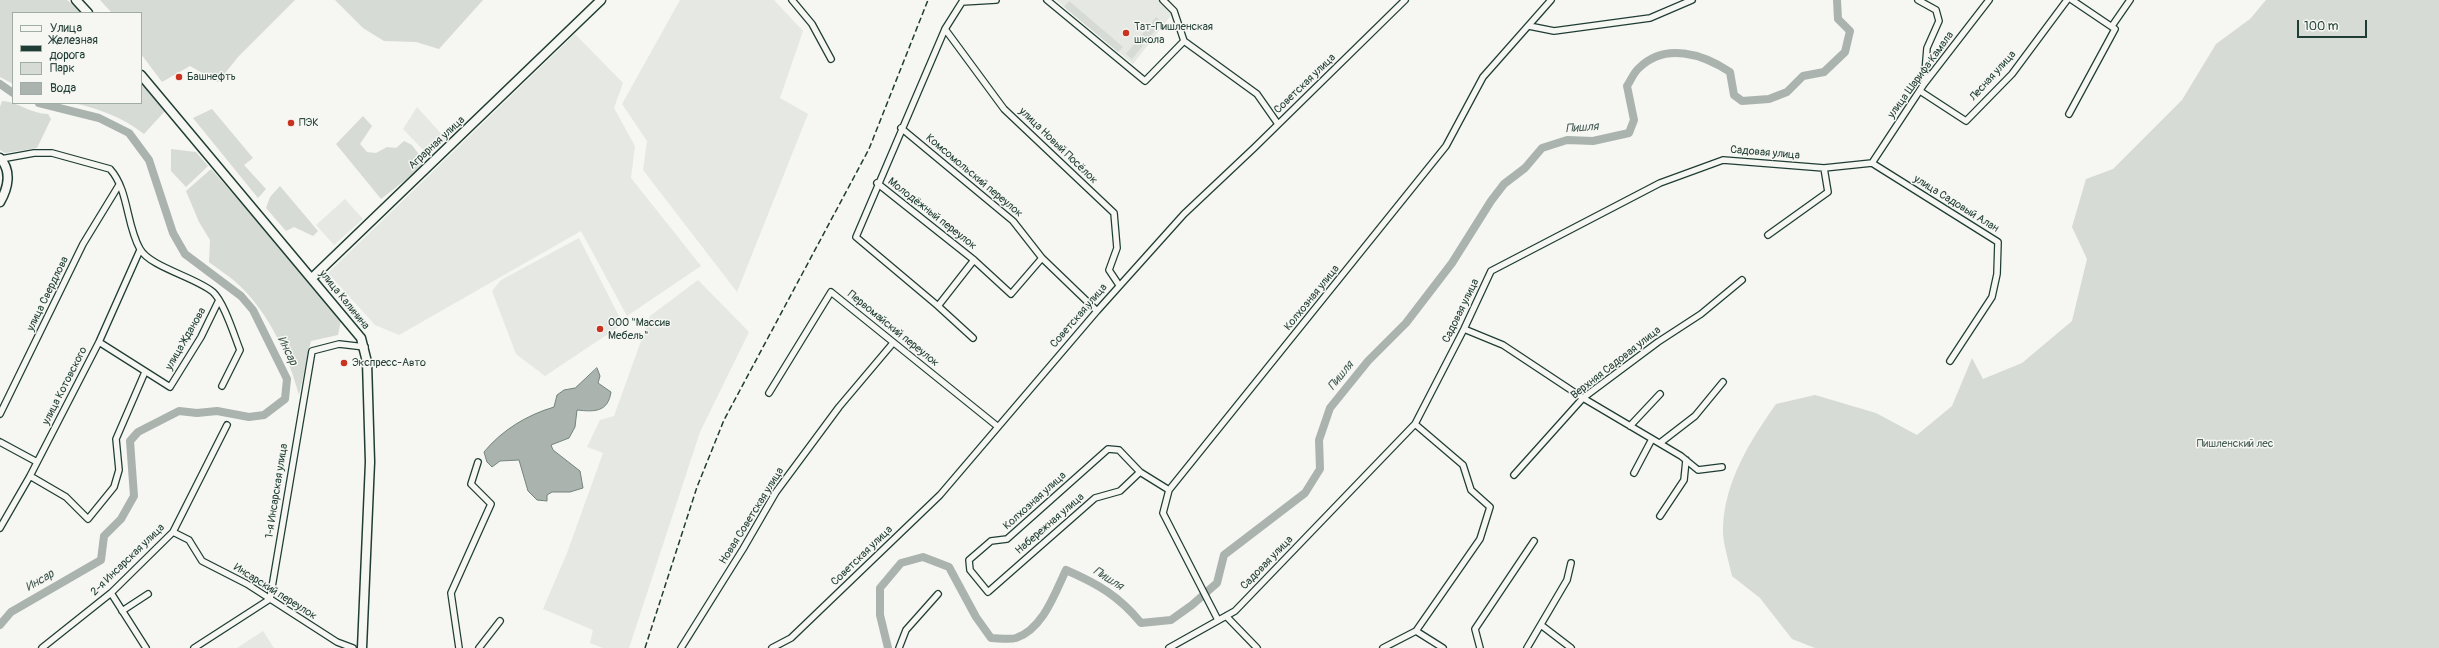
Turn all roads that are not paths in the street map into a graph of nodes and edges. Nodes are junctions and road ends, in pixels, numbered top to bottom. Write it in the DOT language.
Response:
graph roads {
  1 [pos="76,0"];
  2 [pos="601,0"];
  3 [pos="792,0"];
  4 [pos="996,0"];
  5 [pos="1047,0"];
  6 [pos="1163,0"];
  7 [pos="1405,0"];
  8 [pos="1551,0"];
  9 [pos="1692,0"];
  10 [pos="1918,0"];
  11 [pos="1989,0"];
  12 [pos="2068,0"];
  13 [pos="2072,0"];
  14 [pos="2130,0"];
  15 [pos="87,12"];
  16 [pos="1529,26"];
  17 [pos="2112,26"];
  18 [pos="945,30"];
  19 [pos="1184,41"];
  20 [pos="831,59"];
  21 [pos="142,76"];
  22 [pos="1924,84"];
  23 [pos="1920,91"];
  24 [pos="2069,114"];
  25 [pos="1278,124"];
  26 [pos="902,128"];
  27 [pos="1,159"];
  28 [pos="1872,163"];
  29 [pos="1824,168"];
  30 [pos="877,183"];
  31 [pos="119,185"];
  32 [pos="0,202"];
  33 [pos="1768,235"];
  34 [pos="140,250"];
  35 [pos="1042,258"];
  36 [pos="974,260"];
  37 [pos="312,278"];
  38 [pos="1742,280"];
  39 [pos="1120,285"];
  40 [pos="219,300"];
  41 [pos="938,306"];
  42 [pos="1097,311"];
  43 [pos="1464,329"];
  44 [pos="973,338"];
  45 [pos="99,342"];
  46 [pos="893,343"];
  47 [pos="365,347"];
  48 [pos="1950,361"];
  49 [pos="145,372"];
  50 [pos="1723,382"];
  51 [pos="222,386"];
  52 [pos="769,393"];
  53 [pos="1660,394"];
  54 [pos="1583,398"];
  55 [pos="0,414"];
  56 [pos="1415,424"];
  57 [pos="227,425"];
  58 [pos="997,426"];
  59 [pos="1630,426"];
  60 [pos="1652,439"];
  61 [pos="0,442"];
  62 [pos="1660,443"];
  63 [pos="1686,460"];
  64 [pos="37,462"];
  65 [pos="478,462"];
  66 [pos="1722,467"];
  67 [pos="1140,472"];
  68 [pos="1634,473"];
  69 [pos="1514,475"];
  70 [pos="30,476"];
  71 [pos="1169,490"];
  72 [pos="1660,516"];
  73 [pos="0,528"];
  74 [pos="173,532"];
  75 [pos="1534,541"];
  76 [pos="1571,563"];
  77 [pos="988,592"];
  78 [pos="111,593"];
  79 [pos="148,594"];
  80 [pos="938,594"];
  81 [pos="270,599"];
  82 [pos="122,611"];
  83 [pos="1226,616"];
  84 [pos="1218,620"];
  85 [pos="500,621"];
  86 [pos="1541,625"];
  87 [pos="1416,631"];
  88 [pos="42,648"];
  89 [pos="146,648"];
  90 [pos="194,648"];
  91 [pos="353,648"];
  92 [pos="362,648"];
  93 [pos="459,648"];
  94 [pos="479,648"];
  95 [pos="681,648"];
  96 [pos="772,648"];
  97 [pos="899,648"];
  98 [pos="1169,648"];
  99 [pos="1257,648"];
  100 [pos="1383,648"];
  101 [pos="1443,648"];
  102 [pos="1480,648"];
  103 [pos="1527,648"];
  104 [pos="1571,648"];
  1 -- 15 [label="main road"];
  2 -- 37 [label="main road, Аграрная улица"];
  3 -- 20 [label="street"];
  4 -- 18 [label="street"];
  5 -- 19 [label="street"];
  6 -- 19 [label="street"];
  7 -- 25 [label="street, Советская улица"];
  8 -- 16 [label="street, Колхозная улица"];
  9 -- 16 [label="street"];
  10 -- 22 [label="street"];
  11 -- 22 [label="street, улица Шарифа Камала"];
  12 -- 23 [label="street, Лесная улица"];
  13 -- 17 [label="street"];
  14 -- 17 [label="street"];
  16 -- 71 [label="street, Колхозная улица"];
  17 -- 24 [label="street"];
  18 -- 26 [label="street"];
  18 -- 39 [label="street, улица Новый Посёлок"];
  19 -- 25 [label="street"];
  21 -- 37 [label="main road, улица Калинина"];
  22 -- 23 [label="street, улица Шарифа Камала"];
  23 -- 28 [label="street, улица Шарифа Камала"];
  25 -- 39 [label="street, Советская улица"];
  26 -- 30 [label="street"];
  26 -- 35 [label="street, Комсомольский переулок"];
  27 -- 31 [label="street"];
  27 -- 32 [label="main road"];
  28 -- 29 [label="street, Садовая улица"];
  28 -- 48 [label="street, улица Садовый Алан"];
  29 -- 33 [label="street"];
  29 -- 43 [label="street, Садовая улица"];
  30 -- 36 [label="street, Молодёжный переулок"];
  30 -- 41 [label="street"];
  31 -- 34 [label="street"];
  31 -- 55 [label="street, улица Свердлова"];
  34 -- 40 [label="street"];
  34 -- 45 [label="street, улица Котовского"];
  35 -- 36 [label="street, Молодёжный переулок"];
  35 -- 42 [label="street, Комсомольский переулок"];
  36 -- 41 [label="street"];
  37 -- 47 [label="main road, улица Калинина"];
  38 -- 54 [label="street, Верхняя Садовая улица"];
  39 -- 42 [label="street, Советская улица"];
  40 -- 49 [label="street, улица Жданова"];
  40 -- 51 [label="street"];
  41 -- 44 [label="street"];
  42 -- 58 [label="street, Советская улица"];
  43 -- 54 [label="street"];
  43 -- 56 [label="street, Садовая улица"];
  45 -- 49 [label="street"];
  45 -- 64 [label="street, улица Котовского"];
  46 -- 52 [label="street, Первомайский переулок"];
  46 -- 58 [label="street, Первомайский переулок"];
  46 -- 95 [label="street, Новая Советская улица"];
  47 -- 81 [label="street, 1-я Инсарская улица"];
  47 -- 92 [label="main road, улица Калинина"];
  49 -- 70 [label="street"];
  50 -- 62 [label="street"];
  53 -- 59 [label="street"];
  54 -- 59 [label="street"];
  54 -- 69 [label="street, Верхняя Садовая улица"];
  56 -- 83 [label="street, Садовая улица"];
  56 -- 87 [label="street"];
  57 -- 74 [label="street, 2-я Инсарская улица"];
  58 -- 96 [label="street, Советская улица"];
  59 -- 60 [label="street"];
  60 -- 62 [label="street"];
  60 -- 68 [label="street"];
  61 -- 64 [label="street"];
  62 -- 63 [label="street"];
  63 -- 66 [label="street"];
  63 -- 72 [label="street"];
  64 -- 70 [label="street, улица Котовского"];
  65 -- 93 [label="street"];
  67 -- 71 [label="street"];
  67 -- 77 [label="street, Набережная улица"];
  67 -- 77 [label="street, Колхозная улица"];
  70 -- 73 [label="street, улица Котовского"];
  71 -- 84 [label="street, Колхозная улица"];
  74 -- 78 [label="street, 2-я Инсарская улица"];
  74 -- 81 [label="street, Инсарский переулок"];
  75 -- 102 [label="street"];
  76 -- 86 [label="street"];
  78 -- 82 [label="street"];
  78 -- 88 [label="street, 2-я Инсарская улица"];
  79 -- 82 [label="street"];
  80 -- 97 [label="street"];
  81 -- 90 [label="street"];
  81 -- 91 [label="street, Инсарский переулок"];
  82 -- 89 [label="street"];
  83 -- 84 [label="street, Садовая улица"];
  83 -- 99 [label="street"];
  84 -- 98 [label="street, Садовая улица"];
  85 -- 94 [label="street"];
  86 -- 103 [label="street"];
  86 -- 104 [label="street"];
  87 -- 100 [label="street"];
  87 -- 101 [label="street"];
}
